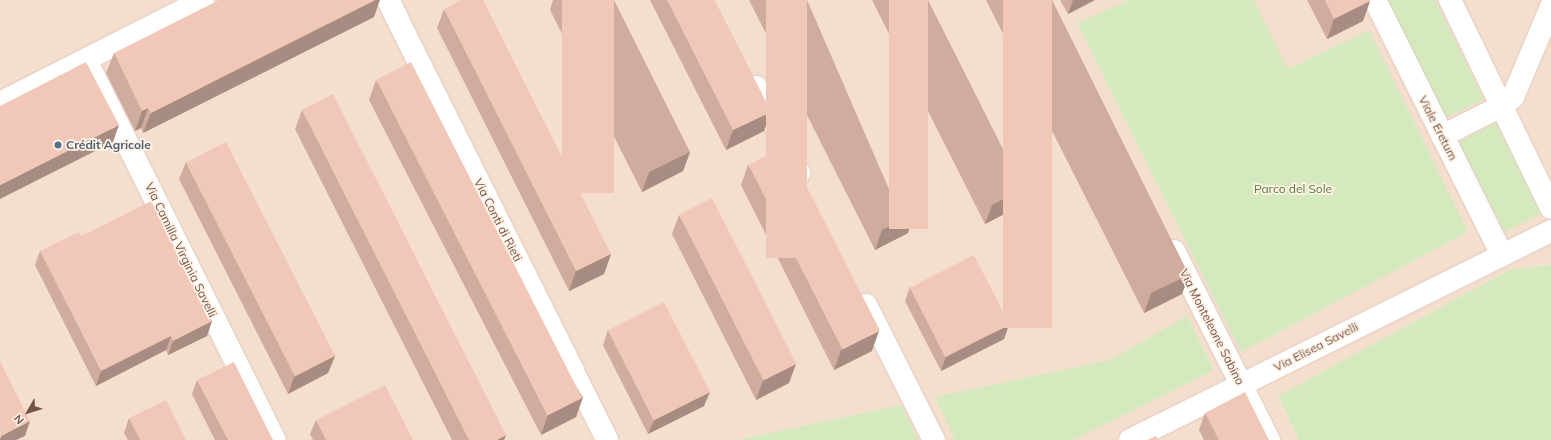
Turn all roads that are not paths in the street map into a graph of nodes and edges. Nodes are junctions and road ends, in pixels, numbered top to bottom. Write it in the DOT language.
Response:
graph roads {
  1 [pos="203,0"];
  2 [pos="388,0"];
  3 [pos="1375,0"];
  4 [pos="1450,0"];
  5 [pos="1551,7"];
  6 [pos="86,60"];
  7 [pos="748,69"];
  8 [pos="0,103"];
  9 [pos="1502,106"];
  10 [pos="1442,136"];
  11 [pos="806,188"];
  12 [pos="1551,208"];
  13 [pos="1551,231"];
  14 [pos="1164,232"];
  15 [pos="1502,255"];
  16 [pos="856,286"];
  17 [pos="1242,385"];
  18 [pos="275,440"];
  19 [pos="607,440"];
  20 [pos="934,440"];
  21 [pos="1130,440"];
  22 [pos="1269,440"];
  1 -- 6 [label="street"];
  2 -- 19 [label="street, Via Conti di Rieti"];
  3 -- 10 [label="street, Viale Eretum"];
  4 -- 9 [label="street"];
  5 -- 9 [label="street"];
  6 -- 8 [label="street"];
  6 -- 18 [label="street, Via Camilla Virginia Savelli"];
  7 -- 11 [label="street"];
  9 -- 10 [label="street"];
  9 -- 12 [label="street"];
  10 -- 15 [label="street, Viale Eretum"];
  13 -- 15 [label="street, Via Elisea Savelli"];
  14 -- 17 [label="street, Via Monteleone Sabino"];
  15 -- 17 [label="street, Via Elisea Savelli"];
  16 -- 20 [label="street"];
  17 -- 21 [label="street, Via Elisea Savelli"];
  17 -- 22 [label="street, Via Monteleone Sabino"];
}
